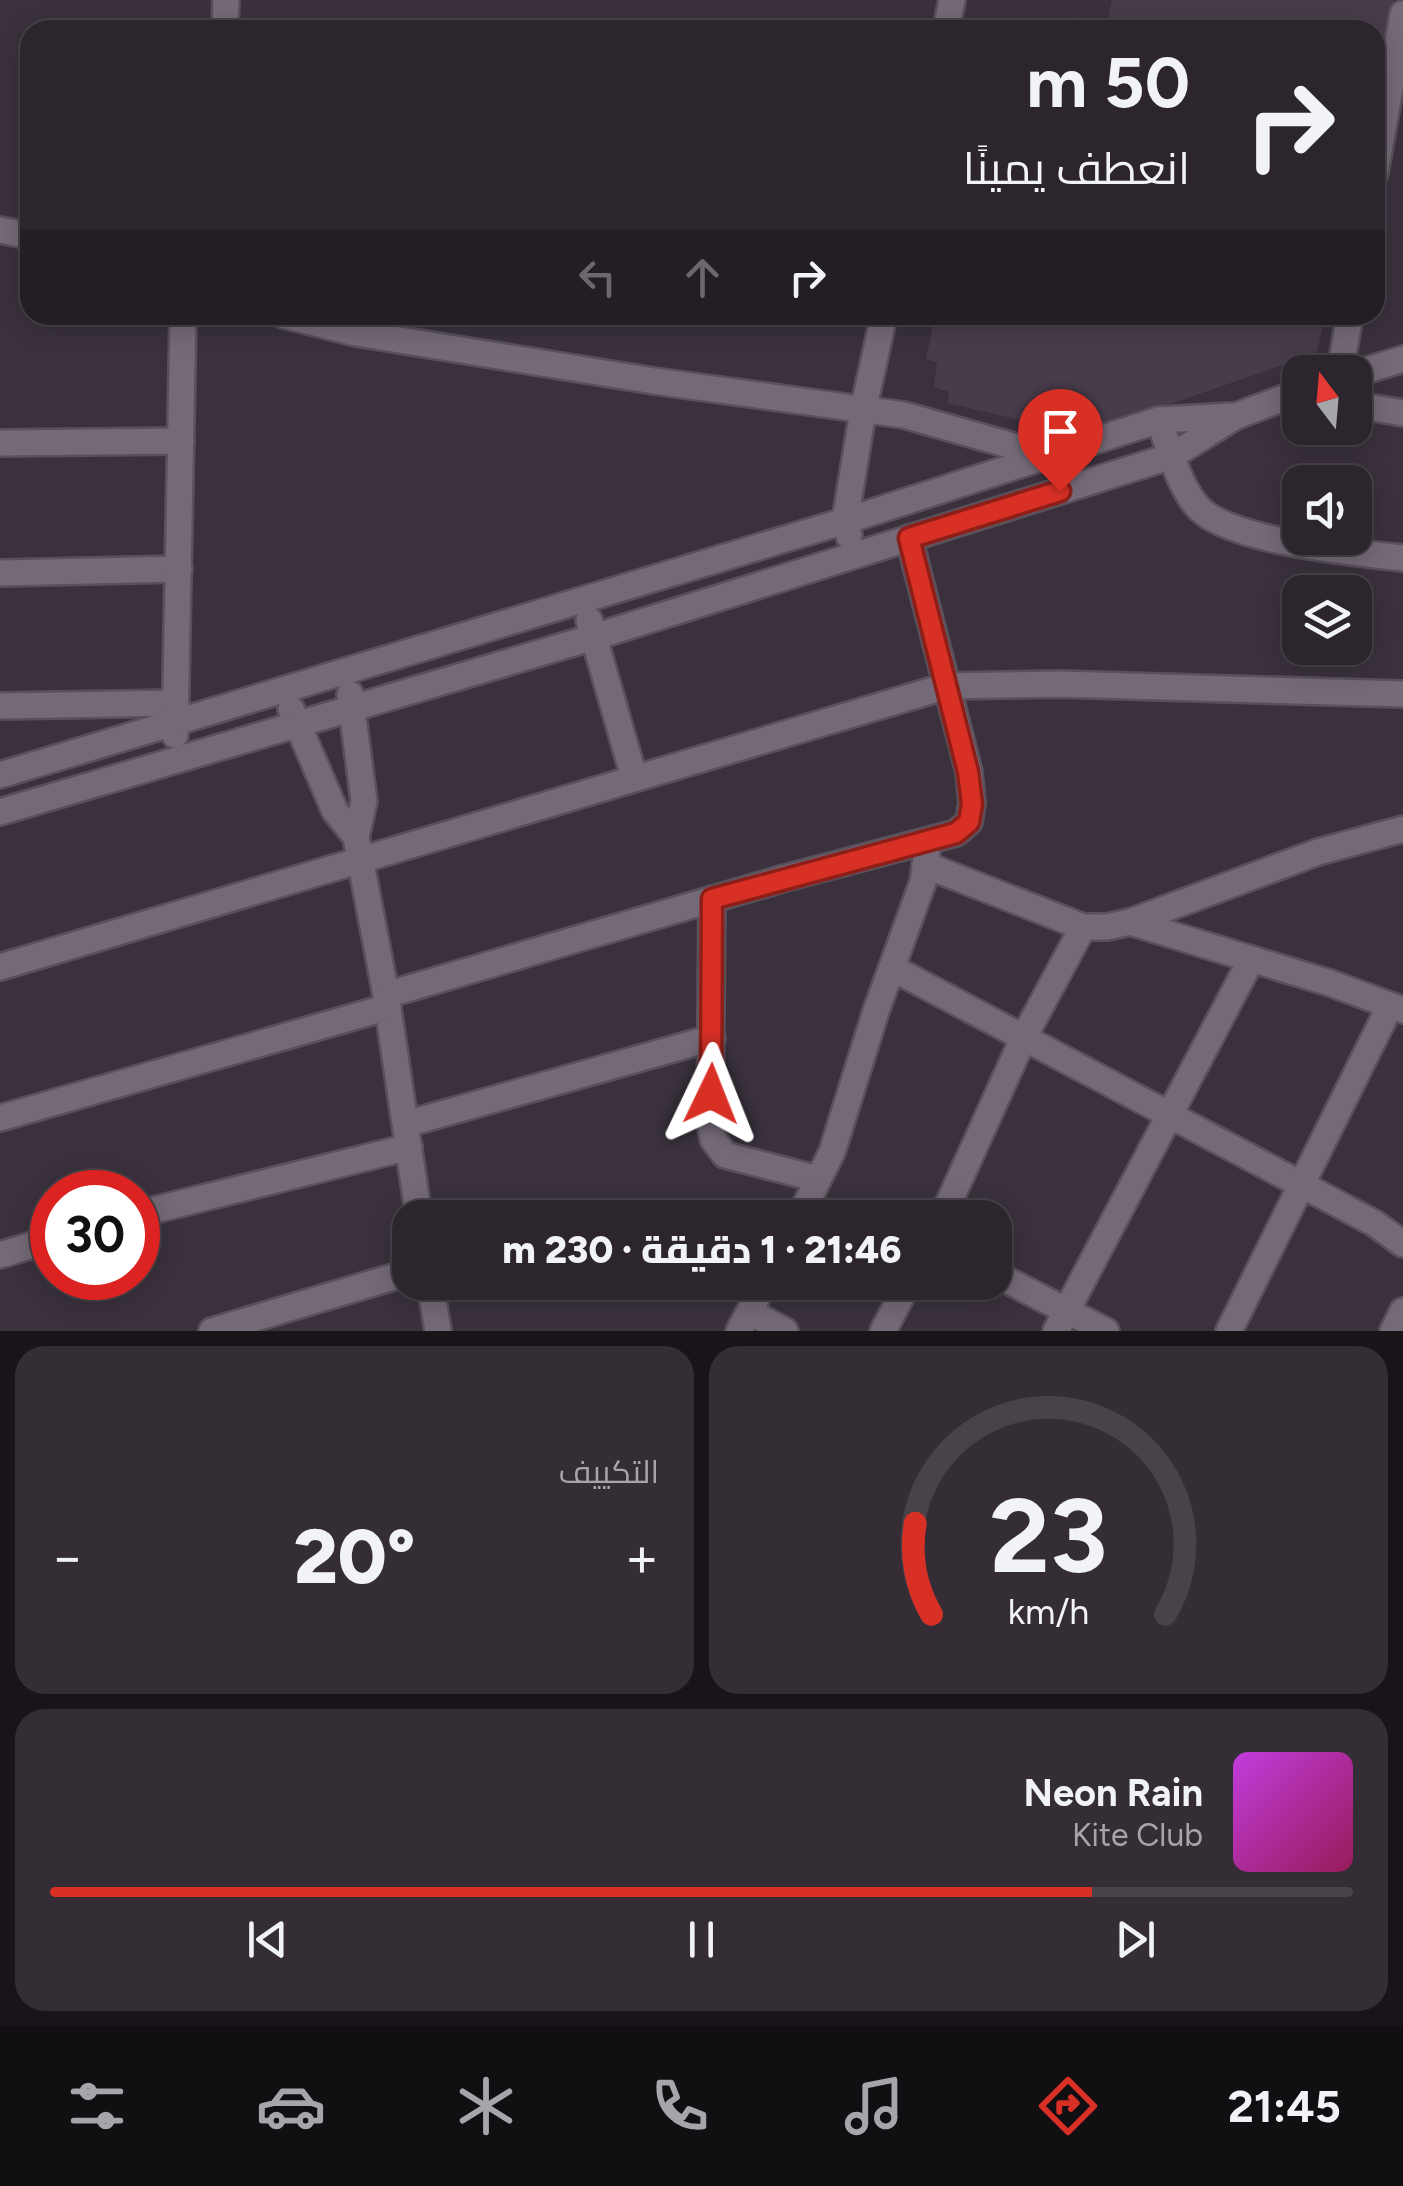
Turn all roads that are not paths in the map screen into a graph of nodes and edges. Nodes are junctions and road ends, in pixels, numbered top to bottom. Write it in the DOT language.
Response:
graph roads {
  1 [pos="1403,14"];
  2 [pos="1385,116"];
  3 [pos="184,325"];
  4 [pos="324,325"];
  5 [pos="882,325"];
  6 [pos="1348,325"];
  7 [pos="1343,355"];
  8 [pos="1403,359"];
  9 [pos="1372,369"];
  10 [pos="1282,400"];
  11 [pos="1372,407"];
  12 [pos="863,411"];
  13 [pos="1403,412"];
  14 [pos="1236,416"];
  15 [pos="1159,420"];
  16 [pos="181,442"];
  17 [pos="0,443"];
  18 [pos="1048,456"];
  19 [pos="1172,456"];
  20 [pos="845,521"];
  21 [pos="909,538"];
  22 [pos="854,556"];
  23 [pos="1403,558"];
  24 [pos="178,569"];
  25 [pos="0,572"];
  26 [pos="584,601"];
  27 [pos="594,637"];
  28 [pos="347,672"];
  29 [pos="947,686"];
  30 [pos="285,690"];
  31 [pos="1403,694"];
  32 [pos="0,706"];
  33 [pos="352,706"];
  34 [pos="176,713"];
  35 [pos="295,724"];
  36 [pos="173,760"];
  37 [pos="0,775"];
  38 [pos="634,777"];
  39 [pos="0,812"];
  40 [pos="1403,829"];
  41 [pos="358,849"];
  42 [pos="926,853"];
  43 [pos="712,899"];
  44 [pos="1130,922"];
  45 [pos="1083,927"];
  46 [pos="1251,960"];
  47 [pos="0,966"];
  48 [pos="892,968"];
  49 [pos="387,1001"];
  50 [pos="1397,1008"];
  51 [pos="1024,1037"];
  52 [pos="712,1038"];
  53 [pos="1171,1114"];
  54 [pos="0,1118"];
  55 [pos="407,1136"];
  56 [pos="818,1179"];
  57 [pos="1302,1184"];
  58 [pos="417,1200"];
  59 [pos="807,1200"];
  60 [pos="950,1200"];
  61 [pos="160,1208"];
  62 [pos="1403,1244"];
  63 [pos="30,1246"];
  64 [pos="0,1255"];
  65 [pos="392,1277"];
  66 [pos="1012,1286"];
  67 [pos="433,1300"];
  68 [pos="899,1300"];
  69 [pos="1403,1311"];
  70 [pos="1061,1320"];
  71 [pos="744,1321"];
  72 [pos="212,1331"];
  73 [pos="438,1331"];
  74 [pos="785,1331"];
  75 [pos="883,1331"];
  76 [pos="1106,1331"];
  77 [pos="1230,1331"];
  78 [pos="1393,1331"];
  1 -- 2 [label="street"];
  3 -- 16 [label="street"];
  4 -- 12 [label="street"];
  5 -- 12 [label="street"];
  6 -- 7 [label="street"];
  8 -- 9 [label="street"];
  10 -- 14 [label="street"];
  11 -- 13 [label="street"];
  12 -- 18 [label="street"];
  12 -- 20 [label="street"];
  14 -- 15 [label="street"];
  14 -- 19 [label="street"];
  15 -- 18 [label="street"];
  15 -- 19 [label="street"];
  16 -- 17 [label="street"];
  16 -- 24 [label="street"];
  18 -- 20 [label="street"];
  19 -- 21 [label="street"];
  19 -- 23 [label="street"];
  20 -- 22 [label="street"];
  20 -- 26 [label="street"];
  21 -- 22 [label="street"];
  21 -- 29 [label="street"];
  22 -- 27 [label="street"];
  24 -- 25 [label="street"];
  24 -- 34 [label="street"];
  26 -- 27 [label="street"];
  26 -- 28 [label="street"];
  27 -- 33 [label="street"];
  27 -- 38 [label="street"];
  28 -- 30 [label="street"];
  28 -- 33 [label="street"];
  29 -- 31 [label="street"];
  29 -- 38 [label="street"];
  29 -- 42 [label="street"];
  30 -- 34 [label="street"];
  30 -- 35 [label="street"];
  32 -- 34 [label="street"];
  33 -- 35 [label="street"];
  33 -- 41 [label="street"];
  34 -- 36 [label="street"];
  34 -- 37 [label="street"];
  35 -- 36 [label="street"];
  35 -- 41 [label="street"];
  36 -- 39 [label="street"];
  38 -- 41 [label="street"];
  40 -- 44 [label="street"];
  41 -- 47 [label="street"];
  41 -- 49 [label="street"];
  42 -- 43 [label="street"];
  42 -- 45 [label="street"];
  42 -- 48 [label="street"];
  43 -- 49 [label="street"];
  43 -- 52 [label="street"];
  44 -- 45 [label="street"];
  44 -- 46 [label="street"];
  45 -- 51 [label="street"];
  46 -- 50 [label="street"];
  46 -- 53 [label="street"];
  48 -- 51 [label="street"];
  48 -- 56 [label="street"];
  49 -- 54 [label="street"];
  49 -- 55 [label="street"];
  50 -- 57 [label="street"];
  51 -- 53 [label="street"];
  51 -- 60 [label="street"];
  52 -- 55 [label="street"];
  52 -- 56 [label="street"];
  53 -- 57 [label="street"];
  53 -- 70 [label="street"];
  55 -- 58 [label="street"];
  55 -- 61 [label="street"];
  56 -- 59 [label="street"];
  57 -- 62 [label="street"];
  57 -- 77 [label="street"];
  63 -- 64 [label="street"];
  65 -- 72 [label="street"];
  66 -- 70 [label="street"];
  67 -- 73 [label="street"];
  68 -- 75 [label="street"];
  69 -- 78 [label="street"];
  70 -- 76 [label="street"];
  71 -- 74 [label="street"];
}
